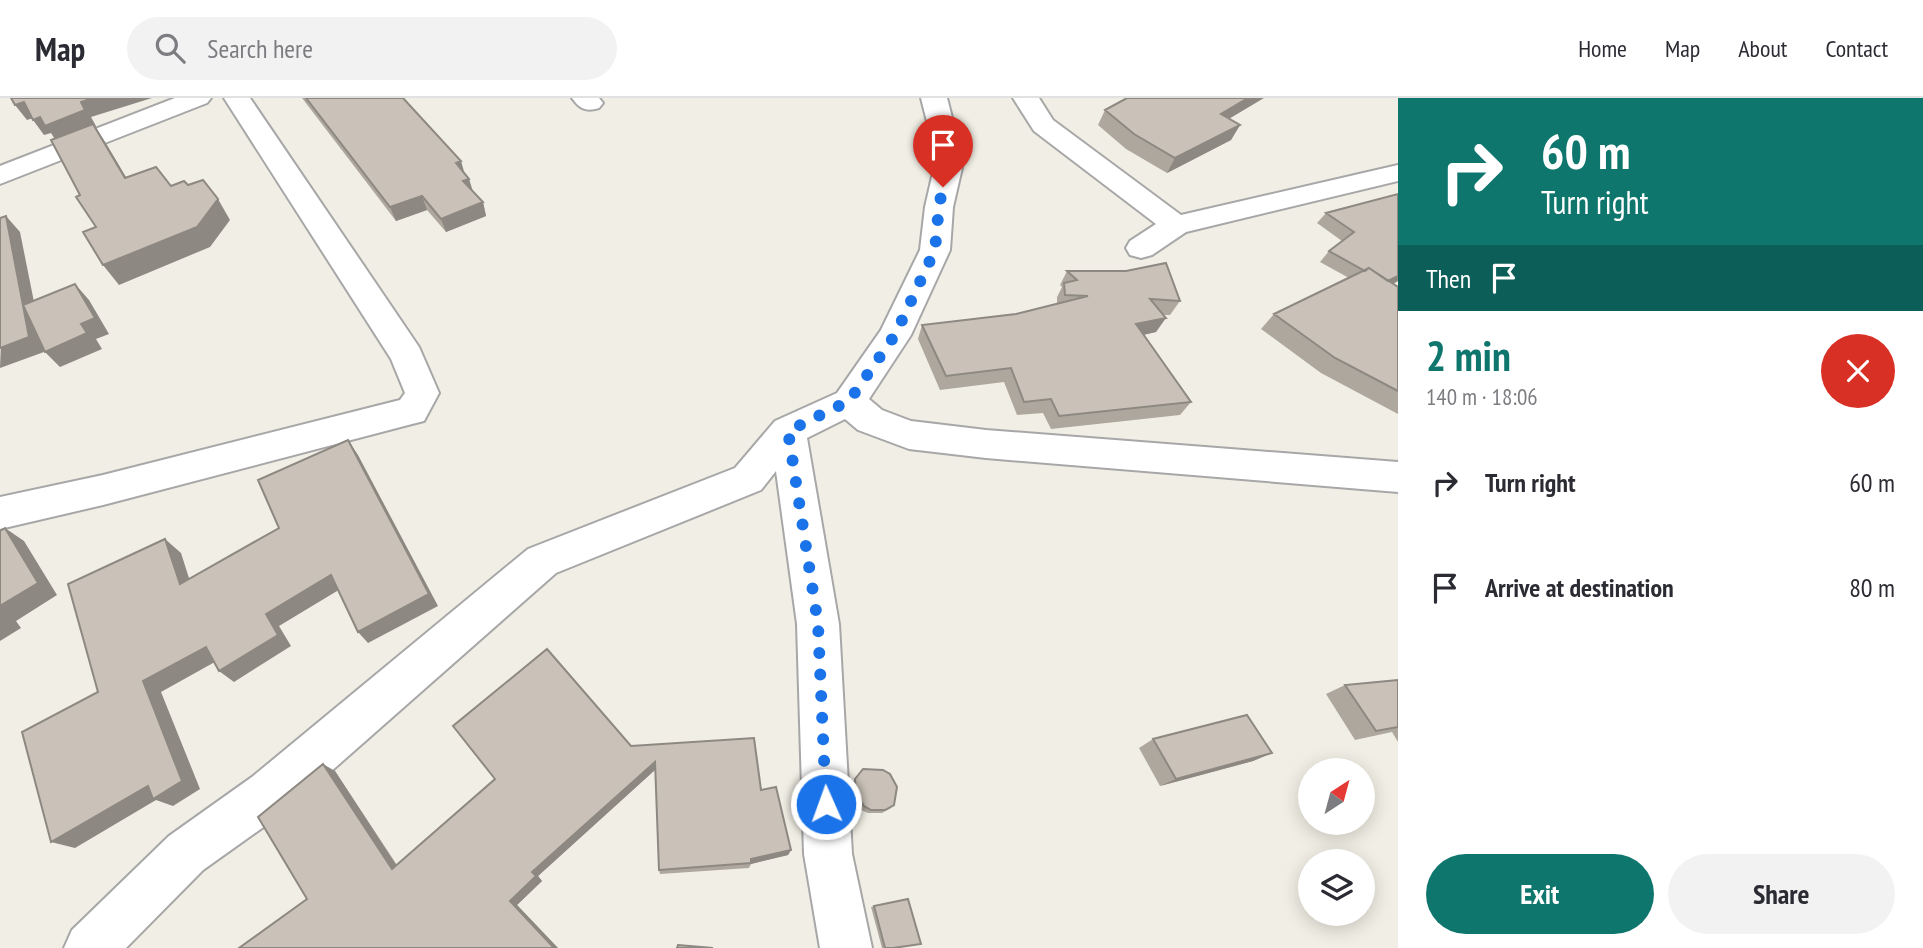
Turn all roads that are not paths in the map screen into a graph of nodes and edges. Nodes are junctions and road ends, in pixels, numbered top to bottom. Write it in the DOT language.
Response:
graph roads {
  1 [pos="198,98"];
  2 [pos="237,98"];
  3 [pos="934,98"];
  4 [pos="1026,98"];
  5 [pos="1398,173"];
  6 [pos="0,176"];
  7 [pos="1175,225"];
  8 [pos="1141,248"];
  9 [pos="849,401"];
  10 [pos="788,431"];
  11 [pos="1398,477"];
  12 [pos="0,513"];
  13 [pos="90,948"];
  14 [pos="846,948"];
  1 -- 6 [label="street"];
  2 -- 12 [label="street"];
  3 -- 9 [label="street"];
  4 -- 7 [label="street"];
  5 -- 7 [label="street"];
  7 -- 8 [label="street"];
  9 -- 10 [label="street"];
  9 -- 11 [label="street"];
  10 -- 13 [label="street"];
  10 -- 14 [label="street"];
}
